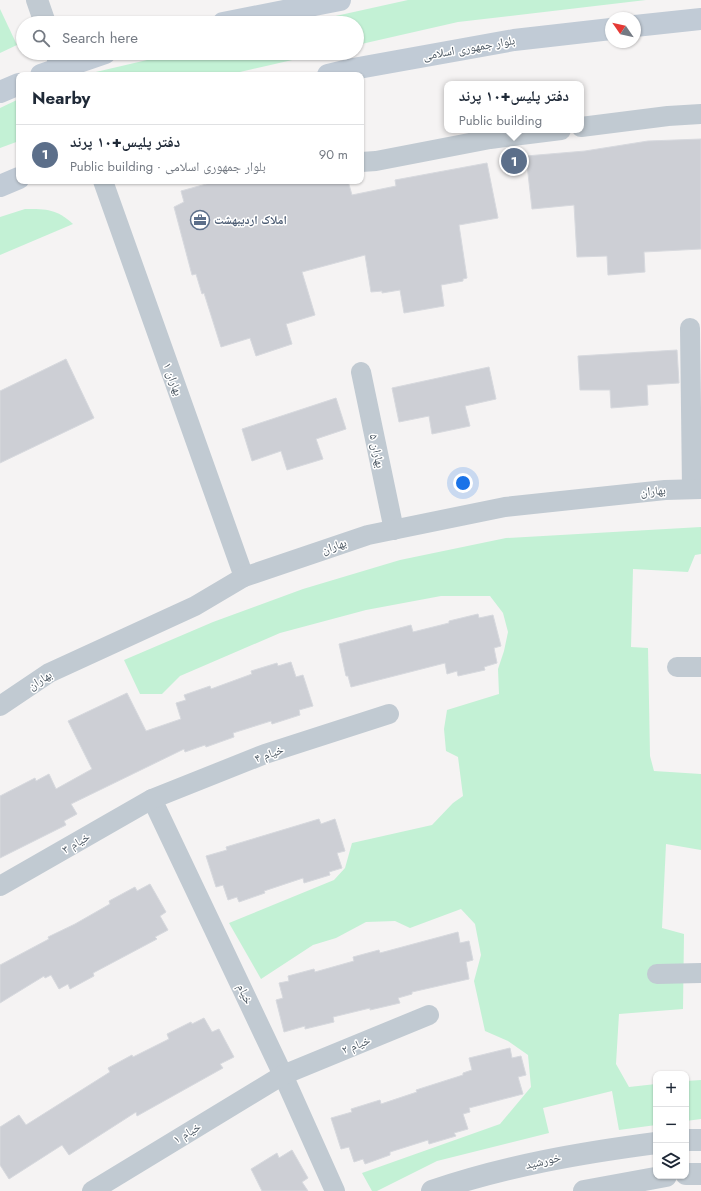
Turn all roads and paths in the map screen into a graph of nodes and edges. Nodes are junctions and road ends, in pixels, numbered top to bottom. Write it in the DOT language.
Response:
graph roads {
  1 [pos="37,0"];
  2 [pos="340,0"];
  3 [pos="43,16"];
  4 [pos="259,16"];
  5 [pos="701,19"];
  6 [pos="641,25"];
  7 [pos="605,30"];
  8 [pos="58,60"];
  9 [pos="44,72"];
  10 [pos="340,72"];
  11 [pos="16,85"];
  12 [pos="0,92"];
  13 [pos="701,114"];
  14 [pos="584,127"];
  15 [pos="537,133"];
  16 [pos="364,162"];
  17 [pos="16,179"];
  18 [pos="104,184"];
  19 [pos="0,186"];
  20 [pos="690,328"];
  21 [pos="360,372"];
  22 [pos="696,490"];
  23 [pos="394,530"];
  24 [pos="244,577"];
  25 [pos="677,667"];
  26 [pos="701,667"];
  27 [pos="0,706"];
  28 [pos="389,714"];
  29 [pos="152,799"];
  30 [pos="0,886"];
  31 [pos="701,973"];
  32 [pos="657,974"];
  33 [pos="429,1015"];
  34 [pos="283,1075"];
  35 [pos="689,1140"];
  36 [pos="701,1140"];
  37 [pos="653,1143"];
  38 [pos="689,1174"];
  39 [pos="701,1174"];
  40 [pos="654,1179"];
  41 [pos="623,1187"];
  42 [pos="92,1191"];
  43 [pos="335,1191"];
  44 [pos="432,1191"];
  45 [pos="584,1191"];
  1 -- 3 [label="street"];
  2 -- 4 [label="main road"];
  5 -- 6 [label="main road"];
  7 -- 10 [label="main road, بلوار جمهوری اسلامی"];
  8 -- 9 [label="main road"];
  11 -- 12 [label="main road"];
  13 -- 14 [label="street"];
  15 -- 16 [label="street"];
  17 -- 19 [label="main road"];
  18 -- 24 [label="street, بهاران ۱"];
  20 -- 22 [label="street"];
  21 -- 23 [label="street, بهاران ۵"];
  22 -- 23 [label="street, بهاران"];
  23 -- 24 [label="street, بهاران"];
  24 -- 27 [label="street, بهاران"];
  25 -- 26 [label="street"];
  28 -- 29 [label="street, خیام ۴"];
  29 -- 30 [label="street, خیام ۳"];
  29 -- 34 [label="street, خیام"];
  31 -- 32 [label="street"];
  33 -- 34 [label="street, خیام ۲"];
  34 -- 42 [label="street, خیام ۱"];
  34 -- 43 [label="street, خیام"];
  35 -- 36 [label="street"];
  37 -- 44 [label="street, خورشید"];
  38 -- 39 [label="street"];
  40 -- 41 [label="street"];
  41 -- 45 [label="street"];
}
